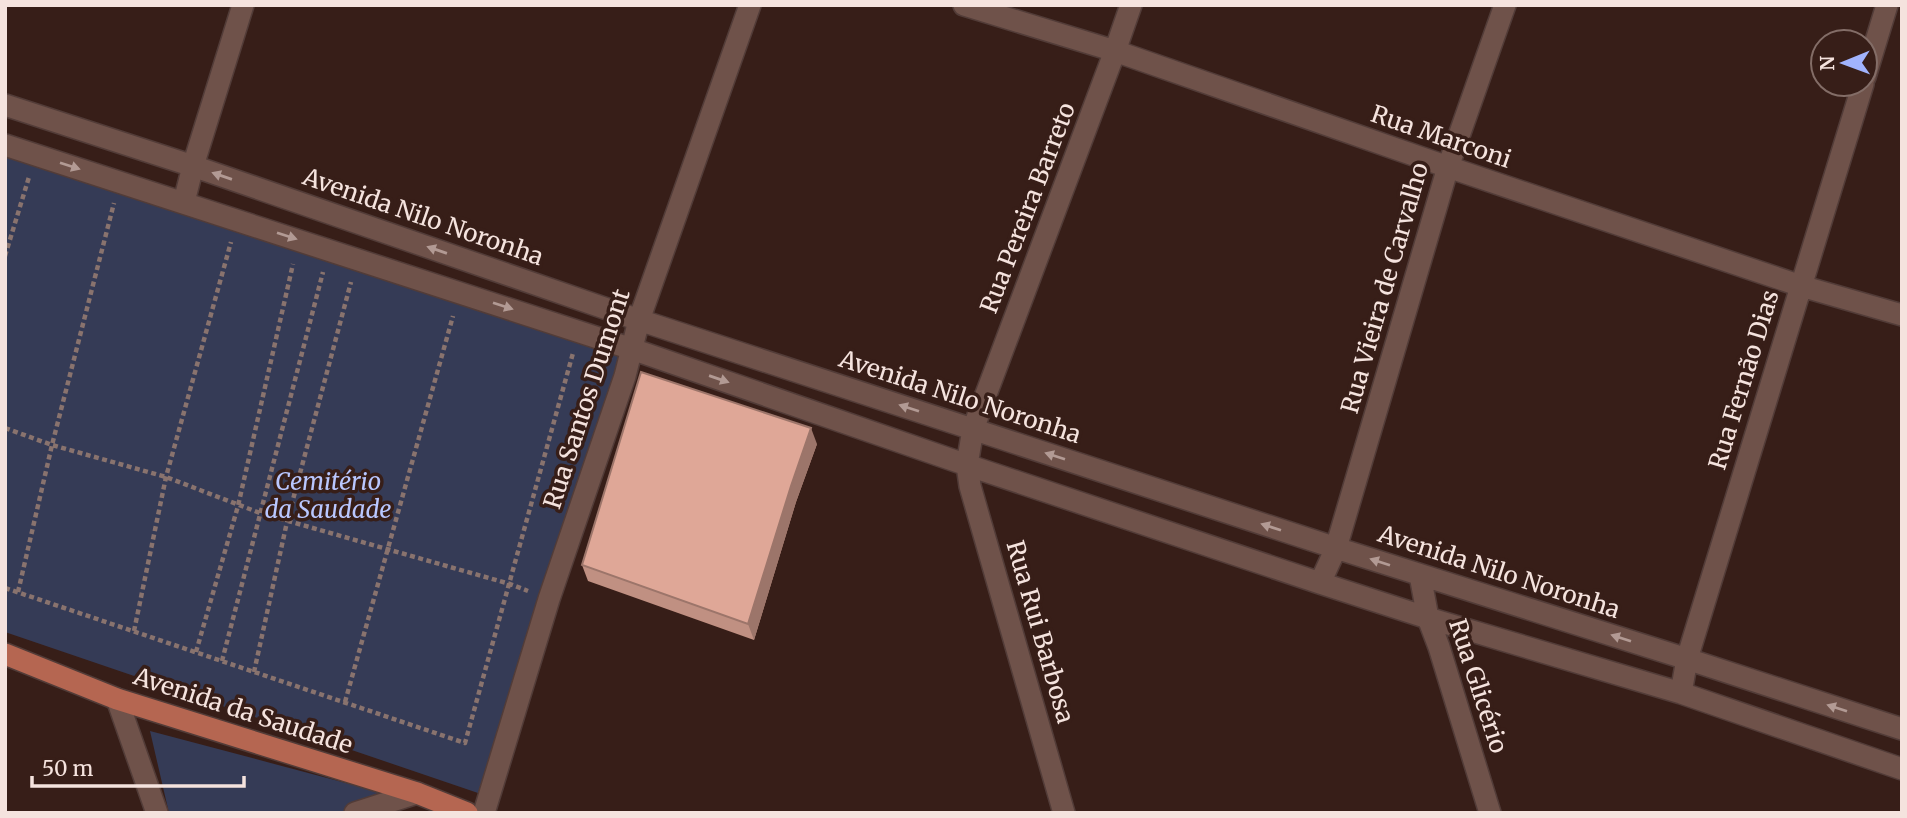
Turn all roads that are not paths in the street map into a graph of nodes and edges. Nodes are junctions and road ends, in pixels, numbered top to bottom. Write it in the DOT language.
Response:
graph roads {
  1 [pos="243,5"];
  2 [pos="750,5"];
  3 [pos="964,5"];
  4 [pos="1131,5"];
  5 [pos="1505,5"];
  6 [pos="1887,5"];
  7 [pos="1879,31"];
  8 [pos="1115,51"];
  9 [pos="1859,98"];
  10 [pos="5,105"];
  11 [pos="5,145"];
  12 [pos="193,166"];
  13 [pos="1448,167"];
  14 [pos="184,202"];
  15 [pos="1801,286"];
  16 [pos="1902,315"];
  17 [pos="639,320"];
  18 [pos="632,349"];
  19 [pos="973,429"];
  20 [pos="967,465"];
  21 [pos="1336,548"];
  22 [pos="1420,575"];
  23 [pos="1320,583"];
  24 [pos="1428,618"];
  25 [pos="5,654"];
  26 [pos="1687,659"];
  27 [pos="1681,693"];
  28 [pos="117,699"];
  29 [pos="1902,729"];
  30 [pos="1902,769"];
  31 [pos="417,793"];
  32 [pos="158,813"];
  33 [pos="355,813"];
  34 [pos="467,813"];
  35 [pos="484,813"];
  36 [pos="1064,813"];
  37 [pos="1490,813"];
  1 -- 12 [label="street"];
  2 -- 17 [label="street, Rua Santos Dumont"];
  3 -- 8 [label="street, Rua Marconi"];
  4 -- 8 [label="street, Rua Pereira Barreto"];
  5 -- 13 [label="street, Rua Vieira de Carvalho"];
  6 -- 7 [label="street"];
  8 -- 13 [label="street, Rua Marconi"];
  8 -- 19 [label="street, Rua Pereira Barreto"];
  9 -- 15 [label="street, Rua Fernão Dias"];
  10 -- 12 [label="street, Avenida Nilo Noronha"];
  11 -- 14 [label="street, one-way"];
  12 -- 14 [label="street"];
  17 -- 12 [label="street, Avenida Nilo Noronha, one-way"];
  13 -- 15 [label="street, Rua Marconi"];
  13 -- 21 [label="street, Rua Vieira de Carvalho"];
  14 -- 18 [label="street, one-way"];
  15 -- 16 [label="street, Rua Marconi"];
  15 -- 26 [label="street, Rua Fernão Dias"];
  17 -- 18 [label="street, Rua Santos Dumont"];
  19 -- 17 [label="street, Avenida Nilo Noronha, one-way"];
  18 -- 20 [label="street, one-way"];
  18 -- 35 [label="street, Rua Santos Dumont"];
  19 -- 20 [label="street, Rua Pereira Barreto"];
  21 -- 19 [label="street, Avenida Nilo Noronha, one-way"];
  20 -- 23 [label="street"];
  20 -- 36 [label="street, Rua Rui Barbosa"];
  22 -- 21 [label="street, Avenida Nilo Noronha, one-way"];
  21 -- 23 [label="street, Rua Vieira de Carvalho"];
  22 -- 24 [label="street, Rua Glicério"];
  26 -- 22 [label="street, Avenida Nilo Noronha, one-way"];
  23 -- 24 [label="street"];
  24 -- 27 [label="street"];
  24 -- 37 [label="street, Rua Glicério"];
  25 -- 28 [label="main road, Avenida da Saudade"];
  26 -- 27 [label="street, Rua Fernão Dias"];
  29 -- 26 [label="street, Avenida Nilo Noronha, one-way"];
  27 -- 30 [label="street"];
  28 -- 31 [label="main road, Avenida da Saudade"];
  28 -- 32 [label="street"];
  31 -- 33 [label="street"];
  31 -- 34 [label="main road, Avenida da Saudade"];
}
